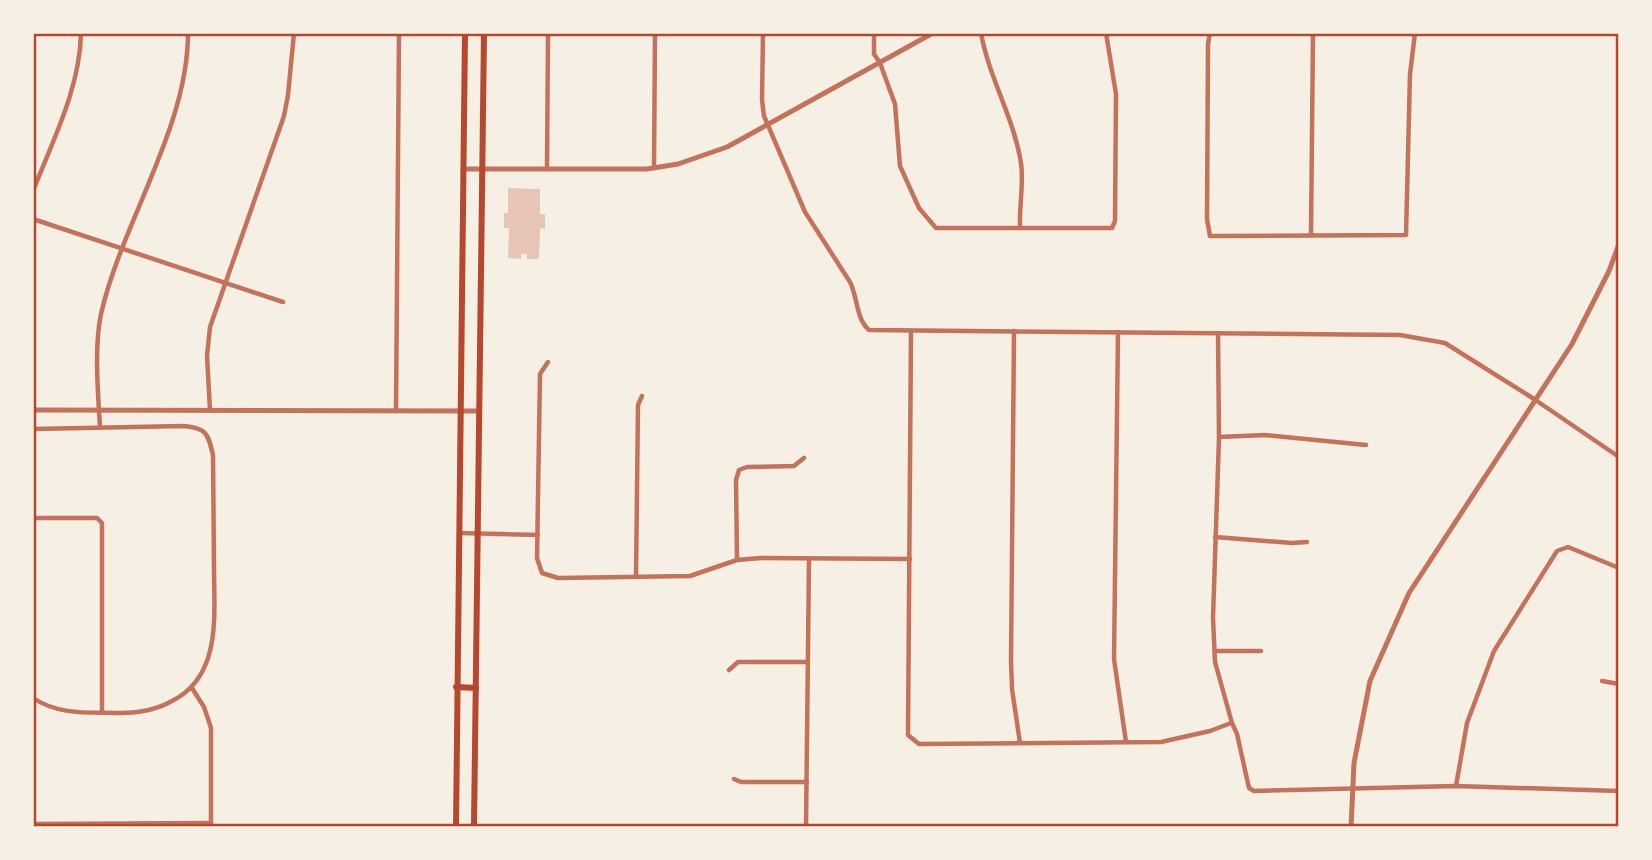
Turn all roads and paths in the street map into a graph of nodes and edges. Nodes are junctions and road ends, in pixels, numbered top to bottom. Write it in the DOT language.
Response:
graph roads {
  1 [pos="81,33"];
  2 [pos="188,33"];
  3 [pos="293,33"];
  4 [pos="399,33"];
  5 [pos="465,33"];
  6 [pos="484,33"];
  7 [pos="548,33"];
  8 [pos="655,33"];
  9 [pos="763,33"];
  10 [pos="874,33"];
  11 [pos="933,33"];
  12 [pos="981,33"];
  13 [pos="1106,33"];
  14 [pos="1210,33"];
  15 [pos="1313,33"];
  16 [pos="1415,33"];
  17 [pos="880,64"];
  18 [pos="768,125"];
  19 [pos="654,168"];
  20 [pos="463,169"];
  21 [pos="482,169"];
  22 [pos="547,169"];
  23 [pos="33,191"];
  24 [pos="33,219"];
  25 [pos="1020,228"];
  26 [pos="1311,234"];
  27 [pos="1619,244"];
  28 [pos="123,249"];
  29 [pos="225,283"];
  30 [pos="283,302"];
  31 [pos="911,331"];
  32 [pos="1014,331"];
  33 [pos="1118,332"];
  34 [pos="1218,333"];
  35 [pos="548,362"];
  36 [pos="642,396"];
  37 [pos="1534,399"];
  38 [pos="33,410"];
  39 [pos="99,410"];
  40 [pos="210,410"];
  41 [pos="396,411"];
  42 [pos="459,411"];
  43 [pos="479,411"];
  44 [pos="100,427"];
  45 [pos="33,429"];
  46 [pos="1219,438"];
  47 [pos="1366,445"];
  48 [pos="804,457"];
  49 [pos="1619,457"];
  50 [pos="33,518"];
  51 [pos="459,533"];
  52 [pos="477,534"];
  53 [pos="538,535"];
  54 [pos="1215,537"];
  55 [pos="1307,542"];
  56 [pos="809,559"];
  57 [pos="910,559"];
  58 [pos="737,560"];
  59 [pos="1619,568"];
  60 [pos="636,577"];
  61 [pos="1215,651"];
  62 [pos="1261,651"];
  63 [pos="807,662"];
  64 [pos="729,670"];
  65 [pos="1602,681"];
  66 [pos="1619,684"];
  67 [pos="456,687"];
  68 [pos="192,688"];
  69 [pos="476,688"];
  70 [pos="33,698"];
  71 [pos="102,712"];
  72 [pos="1231,723"];
  73 [pos="1126,742"];
  74 [pos="1020,743"];
  75 [pos="734,779"];
  76 [pos="807,782"];
  77 [pos="1456,786"];
  78 [pos="1352,788"];
  79 [pos="1619,791"];
  80 [pos="33,824"];
  81 [pos="211,825"];
  82 [pos="456,827"];
  83 [pos="474,827"];
  84 [pos="806,827"];
  85 [pos="1351,827"];
  1 -- 23 [label="street"];
  2 -- 28 [label="street"];
  3 -- 29 [label="street"];
  4 -- 41 [label="street"];
  5 -- 20 [label="main road"];
  6 -- 21 [label="main road"];
  7 -- 22 [label="street"];
  8 -- 19 [label="street"];
  9 -- 18 [label="street"];
  10 -- 17 [label="street"];
  11 -- 17 [label="street"];
  12 -- 25 [label="street"];
  13 -- 25 [label="street"];
  14 -- 26 [label="street"];
  15 -- 26 [label="street"];
  16 -- 26 [label="street"];
  17 -- 18 [label="street"];
  17 -- 25 [label="street"];
  18 -- 19 [label="street"];
  18 -- 31 [label="street"];
  19 -- 22 [label="street"];
  20 -- 21 [label="street"];
  20 -- 42 [label="main road"];
  21 -- 22 [label="street"];
  21 -- 43 [label="main road"];
  24 -- 28 [label="street"];
  27 -- 37 [label="street"];
  28 -- 29 [label="street"];
  28 -- 39 [label="street"];
  29 -- 30 [label="street"];
  29 -- 40 [label="street"];
  31 -- 32 [label="street"];
  31 -- 57 [label="street"];
  32 -- 33 [label="street"];
  32 -- 74 [label="street"];
  33 -- 34 [label="street"];
  33 -- 73 [label="street"];
  34 -- 37 [label="street"];
  34 -- 46 [label="street"];
  35 -- 53 [label="street"];
  36 -- 60 [label="street"];
  37 -- 49 [label="street"];
  37 -- 78 [label="street"];
  38 -- 39 [label="street"];
  39 -- 40 [label="street"];
  39 -- 44 [label="street"];
  40 -- 41 [label="street"];
  41 -- 42 [label="street"];
  42 -- 43 [label="street"];
  42 -- 51 [label="main road"];
  43 -- 52 [label="main road"];
  44 -- 45 [label="street"];
  44 -- 68 [label="street"];
  46 -- 47 [label="street"];
  46 -- 54 [label="street"];
  48 -- 58 [label="street"];
  50 -- 71 [label="street"];
  51 -- 52 [label="street"];
  51 -- 67 [label="main road"];
  52 -- 53 [label="street"];
  52 -- 69 [label="main road"];
  53 -- 60 [label="street"];
  54 -- 55 [label="street"];
  54 -- 61 [label="street"];
  56 -- 57 [label="street"];
  56 -- 58 [label="street"];
  56 -- 63 [label="street"];
  57 -- 74 [label="street"];
  58 -- 60 [label="street"];
  59 -- 77 [label="street"];
  61 -- 62 [label="street"];
  61 -- 72 [label="street"];
  63 -- 64 [label="street"];
  63 -- 76 [label="street"];
  65 -- 66 [label="street"];
  67 -- 69 [label="main road"];
  67 -- 82 [label="main road"];
  68 -- 71 [label="street"];
  68 -- 81 [label="street"];
  69 -- 83 [label="main road"];
  70 -- 71 [label="street"];
  72 -- 73 [label="street"];
  72 -- 78 [label="street"];
  73 -- 74 [label="street"];
  75 -- 76 [label="street"];
  76 -- 84 [label="street"];
  77 -- 78 [label="street"];
  77 -- 79 [label="street"];
  78 -- 85 [label="street"];
  80 -- 81 [label="street"];
}
